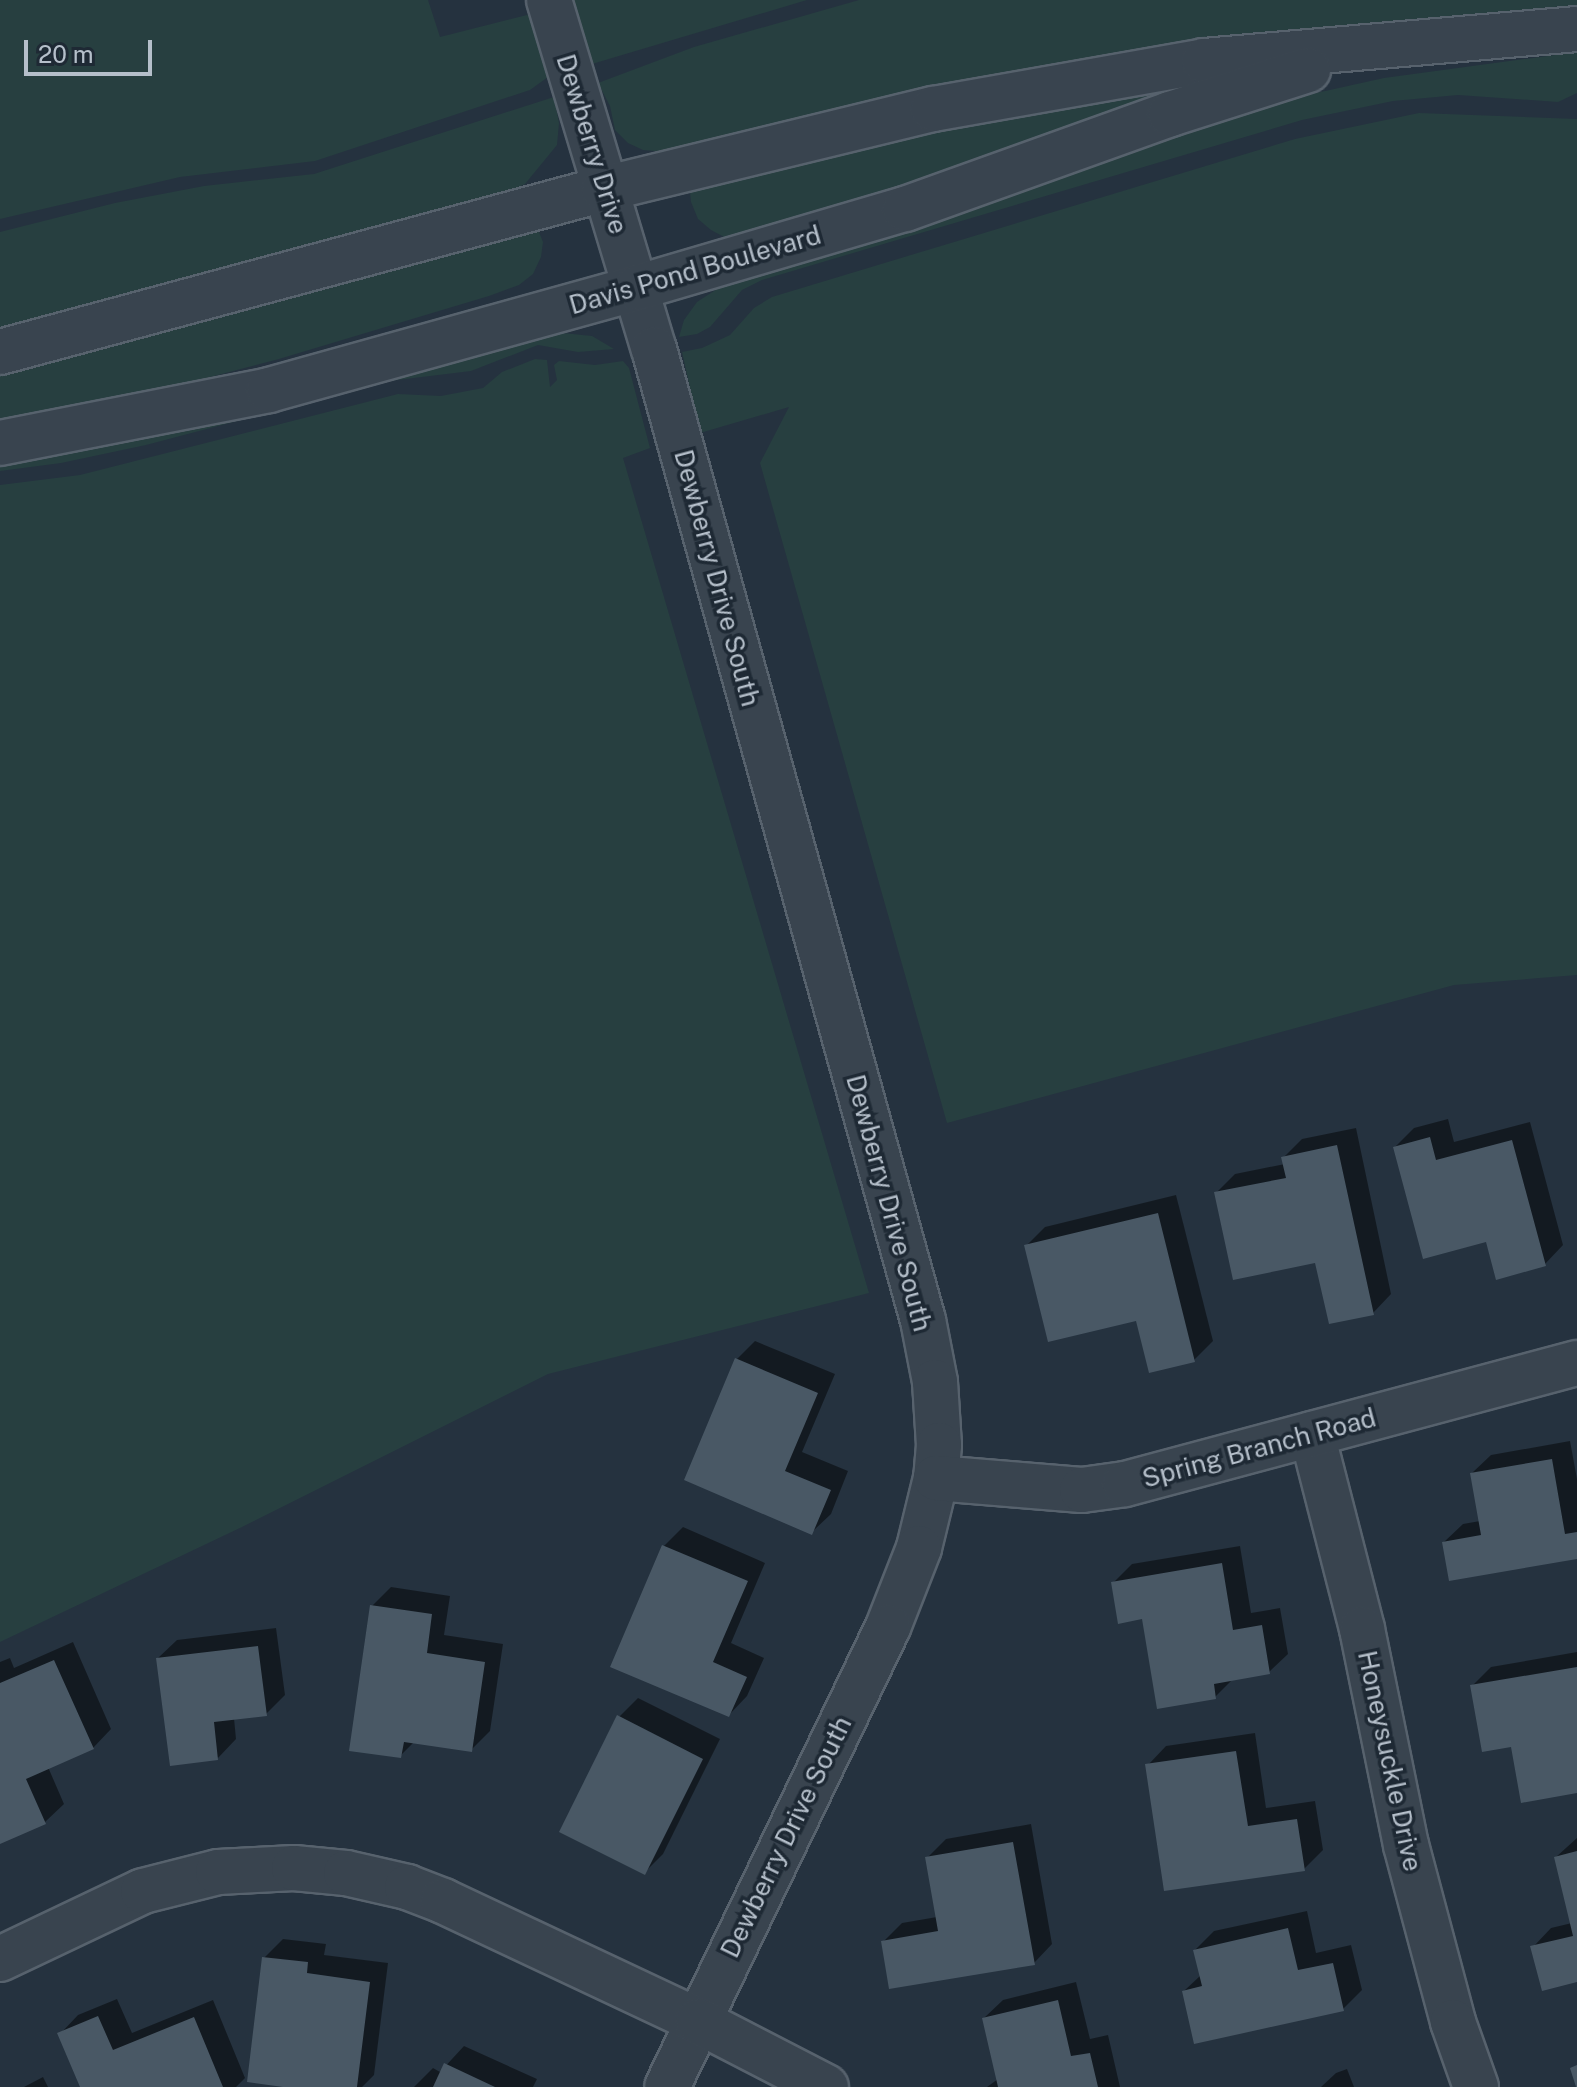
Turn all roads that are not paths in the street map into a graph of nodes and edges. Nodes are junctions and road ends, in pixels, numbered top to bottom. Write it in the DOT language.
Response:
graph roads {
  1 [pos="549,0"];
  2 [pos="1577,29"];
  3 [pos="1376,49"];
  4 [pos="604,189"];
  5 [pos="636,288"];
  6 [pos="0,352"];
  7 [pos="0,443"];
  8 [pos="1577,1363"];
  9 [pos="1312,1434"];
  10 [pos="936,1478"];
  11 [pos="0,1959"];
  12 [pos="698,2021"];
  13 [pos="667,2087"];
  14 [pos="826,2087"];
  15 [pos="1476,2087"];
  1 -- 4 [label="street, Dewberry Drive"];
  2 -- 3 [label="street, Davis Pond Boulevard"];
  3 -- 4 [label="street, Davis Pond Boulevard"];
  3 -- 5 [label="street, Davis Pond Boulevard"];
  4 -- 5 [label="street, Dewberry Drive"];
  4 -- 6 [label="street, Davis Pond Boulevard"];
  5 -- 7 [label="street, Davis Pond Boulevard"];
  5 -- 10 [label="street, Dewberry Drive South"];
  8 -- 9 [label="street, Spring Branch Road"];
  9 -- 10 [label="street, Spring Branch Road"];
  9 -- 15 [label="street, Honeysuckle Drive"];
  10 -- 12 [label="street, Dewberry Drive South"];
  11 -- 12 [label="street"];
  12 -- 13 [label="street, Dewberry Drive South"];
  12 -- 14 [label="street"];
}
